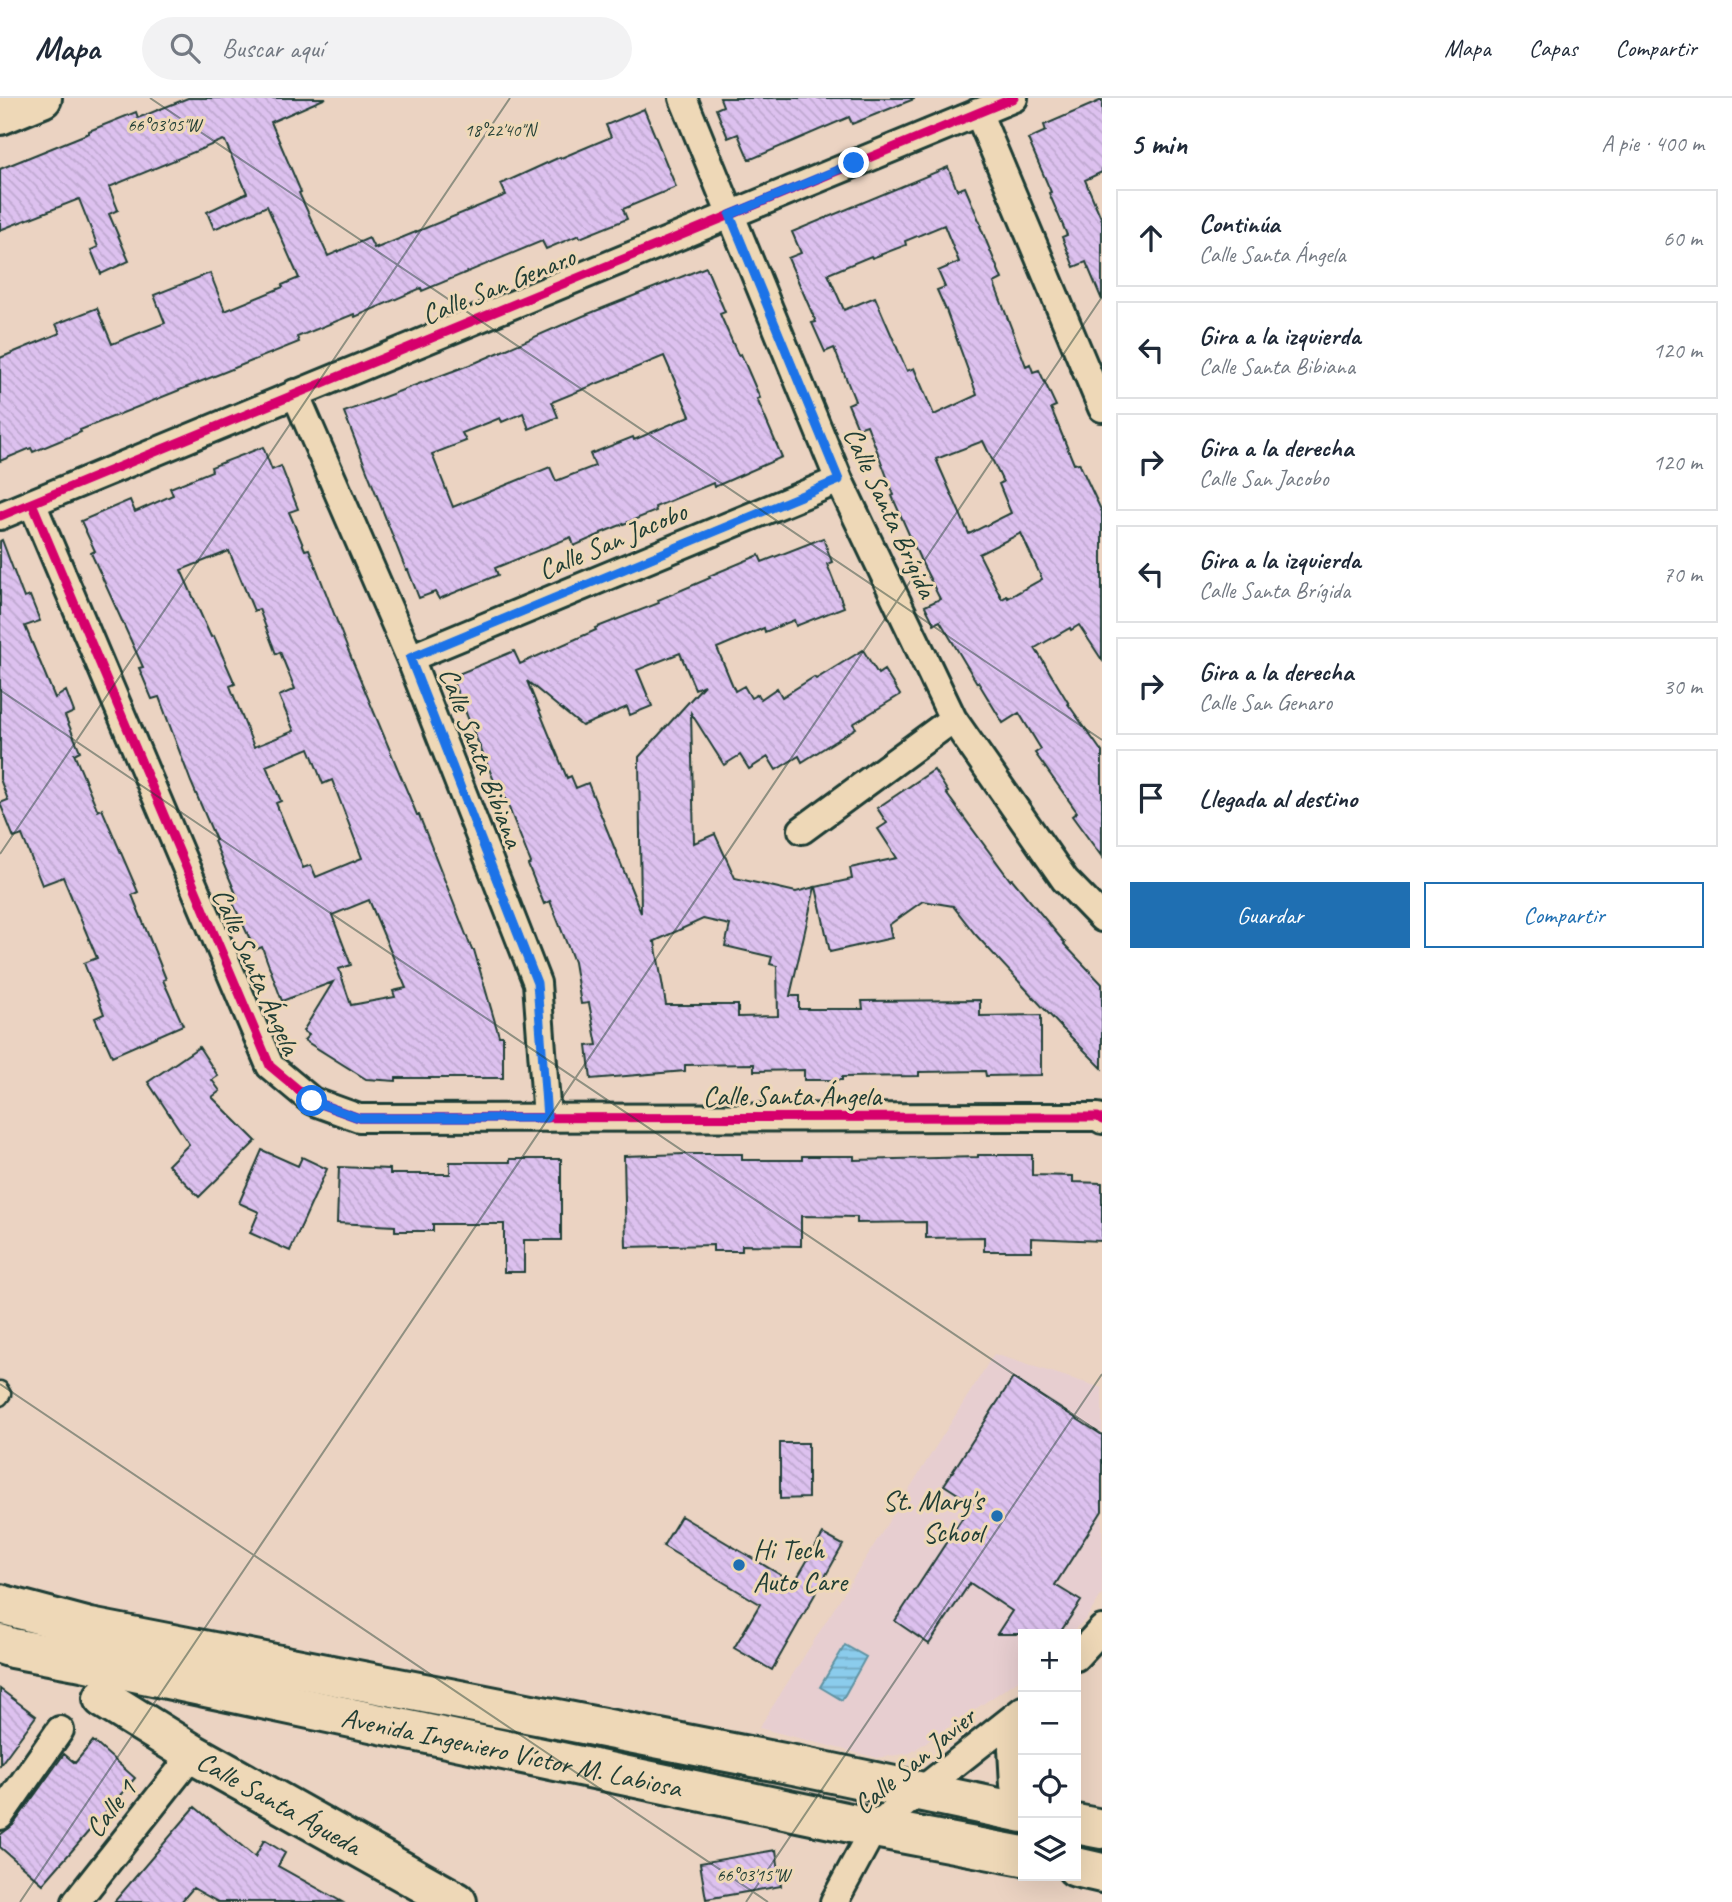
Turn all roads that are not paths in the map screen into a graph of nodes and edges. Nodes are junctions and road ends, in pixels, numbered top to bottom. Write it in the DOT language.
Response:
graph roads {
  1 [pos="42,98"];
  2 [pos="683,98"];
  3 [pos="1014,98"];
  4 [pos="978,111"];
  5 [pos="0,115"];
  6 [pos="730,215"];
  7 [pos="295,393"];
  8 [pos="1102,408"];
  9 [pos="839,480"];
  10 [pos="32,503"];
  11 [pos="0,516"];
  12 [pos="410,658"];
  13 [pos="953,719"];
  14 [pos="802,830"];
  15 [pos="1102,918"];
  16 [pos="547,1118"];
  17 [pos="1102,1119"];
  18 [pos="0,1389"];
  19 [pos="0,1398"];
  20 [pos="0,1604"];
  21 [pos="1102,1629"];
  22 [pos="0,1644"];
  23 [pos="1081,1652"];
  24 [pos="103,1698"];
  25 [pos="1018,1714"];
  26 [pos="60,1730"];
  27 [pos="1018,1732"];
  28 [pos="193,1754"];
  29 [pos="1018,1792"];
  30 [pos="920,1793"];
  31 [pos="1018,1812"];
  32 [pos="0,1816"];
  33 [pos="1081,1825"];
  34 [pos="874,1828"];
  35 [pos="1102,1829"];
  36 [pos="1018,1855"];
  37 [pos="1081,1868"];
  38 [pos="1102,1873"];
  39 [pos="76,1902"];
  40 [pos="457,1902"];
  41 [pos="834,1902"];
  1 -- 5 [label="main road"];
  2 -- 6 [label="street, Calle Santa Brígida"];
  3 -- 4 [label="street, Calle San Genaro"];
  4 -- 6 [label="street, Calle San Genaro"];
  4 -- 8 [label="street"];
  6 -- 7 [label="street, Calle San Genaro"];
  6 -- 9 [label="street, Calle Santa Brígida"];
  7 -- 10 [label="street, Calle San Genaro"];
  7 -- 12 [label="street, Calle Santa Bibiana"];
  9 -- 12 [label="street, Calle San Jacobo"];
  9 -- 13 [label="street, Calle Santa Brígida"];
  10 -- 11 [label="street, Calle San Genaro"];
  10 -- 16 [label="street, Calle Santa Ángela"];
  12 -- 16 [label="street, Calle Santa Bibiana"];
  13 -- 14 [label="street"];
  13 -- 15 [label="street, Calle Santa Brígida"];
  16 -- 17 [label="street, Calle Santa Ángela"];
  18 -- 19 [label="lane"];
  20 -- 30 [label="main road, Avenida Ingeniero Víctor M. Labiosa"];
  21 -- 23 [label="street"];
  22 -- 34 [label="main road, Avenida Ingeniero Víctor M. Labiosa"];
  24 -- 28 [label="main road, Calle Santa Águeda"];
  25 -- 30 [label="street, Calle San Javier"];
  26 -- 32 [label="street"];
  27 -- 29 [label="street"];
  28 -- 39 [label="street, Calle 1"];
  28 -- 40 [label="main road, Calle Santa Águeda"];
  30 -- 31 [label="main road, Avenida Ingeniero Víctor M. Labiosa"];
  30 -- 34 [label="street, Calle San Javier"];
  33 -- 35 [label="main road"];
  34 -- 36 [label="main road, Avenida Ingeniero Víctor M. Labiosa"];
  34 -- 41 [label="street, Calle San Javier"];
  37 -- 38 [label="main road"];
}
